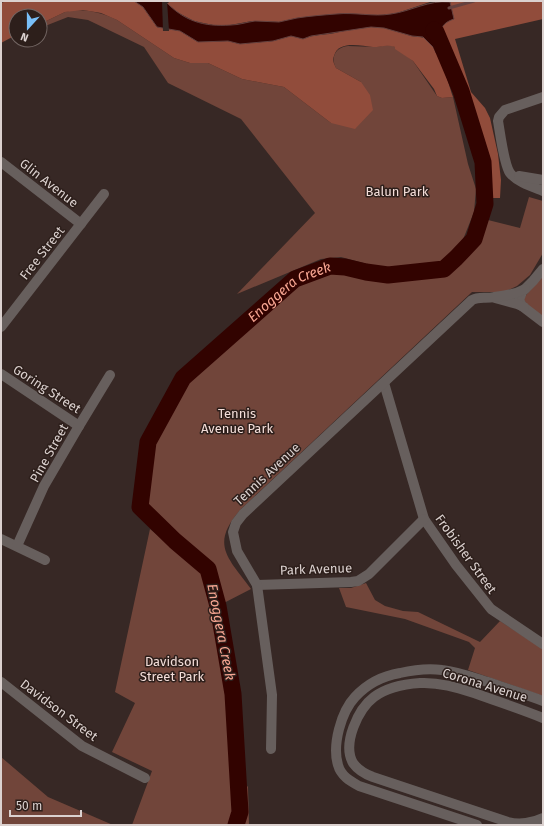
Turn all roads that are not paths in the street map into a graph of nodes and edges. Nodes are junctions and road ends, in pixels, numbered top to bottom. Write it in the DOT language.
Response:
graph roads {
  1 [pos="543,97"];
  2 [pos="1,162"];
  3 [pos="513,176"];
  4 [pos="543,180"];
  5 [pos="543,191"];
  6 [pos="104,194"];
  7 [pos="81,224"];
  8 [pos="542,269"];
  9 [pos="525,289"];
  10 [pos="493,298"];
  11 [pos="524,307"];
  12 [pos="543,322"];
  13 [pos="1,327"];
  14 [pos="1,374"];
  15 [pos="110,375"];
  16 [pos="384,383"];
  17 [pos="79,426"];
  18 [pos="424,519"];
  19 [pos="1,539"];
  20 [pos="17,546"];
  21 [pos="45,560"];
  22 [pos="257,585"];
  23 [pos="543,644"];
  24 [pos="1,682"];
  25 [pos="543,701"];
  26 [pos="543,718"];
  27 [pos="271,749"];
  28 [pos="373,777"];
  29 [pos="145,778"];
  30 [pos="370,789"];
  31 [pos="543,818"];
  32 [pos="477,825"];
  1 -- 3 [label="street"];
  2 -- 7 [label="street, Glin Avenue"];
  3 -- 4 [label="street"];
  3 -- 5 [label="street"];
  6 -- 7 [label="street, Free Street"];
  7 -- 13 [label="street, Free Street"];
  8 -- 9 [label="street"];
  9 -- 10 [label="street, Tennis Avenue"];
  9 -- 11 [label="street"];
  10 -- 11 [label="street, Tennis Avenue"];
  10 -- 16 [label="street, Tennis Avenue"];
  11 -- 12 [label="street"];
  14 -- 17 [label="street, Goring Street"];
  15 -- 17 [label="street, Pine Street"];
  16 -- 18 [label="street, Frobisher Street"];
  16 -- 22 [label="street, Tennis Avenue"];
  17 -- 20 [label="street, Pine Street"];
  18 -- 22 [label="street, Park Avenue"];
  18 -- 23 [label="street, Frobisher Street"];
  19 -- 20 [label="street"];
  20 -- 21 [label="street"];
  22 -- 27 [label="street, Tennis Avenue"];
  24 -- 29 [label="street, Davidson Street"];
  25 -- 30 [label="street, Corona Avenue"];
  26 -- 28 [label="street, Corona Avenue"];
  28 -- 30 [label="street"];
  28 -- 31 [label="street, Corona Avenue"];
  30 -- 32 [label="street, Corona Avenue"];
}
